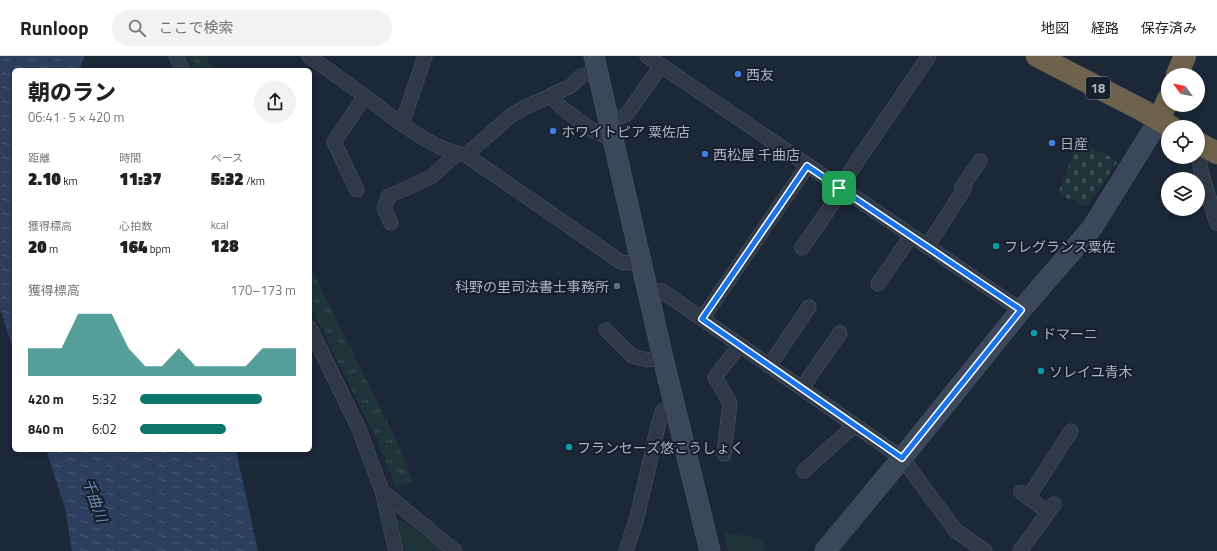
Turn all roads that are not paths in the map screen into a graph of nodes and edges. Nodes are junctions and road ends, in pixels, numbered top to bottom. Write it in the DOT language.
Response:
graph roads {
  1 [pos="176,56"];
  2 [pos="309,56"];
  3 [pos="425,56"];
  4 [pos="647,56"];
  5 [pos="929,56"];
  6 [pos="1037,56"];
  7 [pos="1185,56"];
  8 [pos="596,63"];
  9 [pos="661,66"];
  10 [pos="182,68"];
  11 [pos="1180,68"];
  12 [pos="364,96"];
  13 [pos="551,96"];
  14 [pos="1161,121"];
  15 [pos="402,124"];
  16 [pos="1161,129"];
  17 [pos="611,131"];
  18 [pos="1206,147"];
  19 [pos="461,155"];
  20 [pos="980,161"];
  21 [pos="807,166"];
  22 [pos="841,189"];
  23 [pos="357,190"];
  24 [pos="391,223"];
  25 [pos="1217,223"];
  26 [pos="910,236"];
  27 [pos="927,247"];
  28 [pos="802,248"];
  29 [pos="642,264"];
  30 [pos="878,284"];
  31 [pos="649,290"];
  32 [pos="809,307"];
  33 [pos="1021,310"];
  34 [pos="702,319"];
  35 [pos="606,330"];
  36 [pos="312,332"];
  37 [pos="840,333"];
  38 [pos="740,346"];
  39 [pos="663,358"];
  40 [pos="769,366"];
  41 [pos="802,388"];
  42 [pos="675,406"];
  43 [pos="855,424"];
  44 [pos="1063,436"];
  45 [pos="724,454"];
  46 [pos="902,458"];
  47 [pos="804,471"];
  48 [pos="382,491"];
  49 [pos="396,551"];
  50 [pos="455,551"];
  51 [pos="626,551"];
  52 [pos="710,551"];
  53 [pos="825,551"];
  54 [pos="985,551"];
  55 [pos="1020,551"];
  1 -- 10 [label="street"];
  2 -- 12 [label="street"];
  3 -- 15 [label="street"];
  4 -- 9 [label="street"];
  5 -- 22 [label="street"];
  6 -- 14 [label="highway, 18"];
  7 -- 11 [label="highway"];
  8 -- 13 [label="street"];
  8 -- 17 [label="street"];
  9 -- 17 [label="street"];
  9 -- 21 [label="street"];
  12 -- 15 [label="street"];
  12 -- 23 [label="street"];
  13 -- 17 [label="street"];
  13 -- 19 [label="street"];
  15 -- 19 [label="street"];
  16 -- 33 [label="street"];
  17 -- 29 [label="street"];
  18 -- 25 [label="street"];
  19 -- 24 [label="street"];
  19 -- 29 [label="street"];
  20 -- 27 [label="street"];
  21 -- 22 [label="street"];
  21 -- 34 [label="street"];
  22 -- 26 [label="street"];
  22 -- 28 [label="street"];
  26 -- 27 [label="street"];
  26 -- 30 [label="street"];
  27 -- 33 [label="street"];
  29 -- 31 [label="street"];
  31 -- 34 [label="street"];
  31 -- 39 [label="street"];
  32 -- 40 [label="street"];
  33 -- 46 [label="street"];
  34 -- 38 [label="street"];
  35 -- 39 [label="street"];
  36 -- 48 [label="street"];
  37 -- 41 [label="street"];
  38 -- 40 [label="street"];
  38 -- 45 [label="street"];
  39 -- 42 [label="street"];
  40 -- 41 [label="street"];
  41 -- 43 [label="street"];
  42 -- 51 [label="street"];
  42 -- 52 [label="street"];
  43 -- 46 [label="street"];
  43 -- 47 [label="street"];
  44 -- 55 [label="street"];
  46 -- 53 [label="street"];
  46 -- 54 [label="street"];
  48 -- 49 [label="street"];
  48 -- 50 [label="street"];
}
